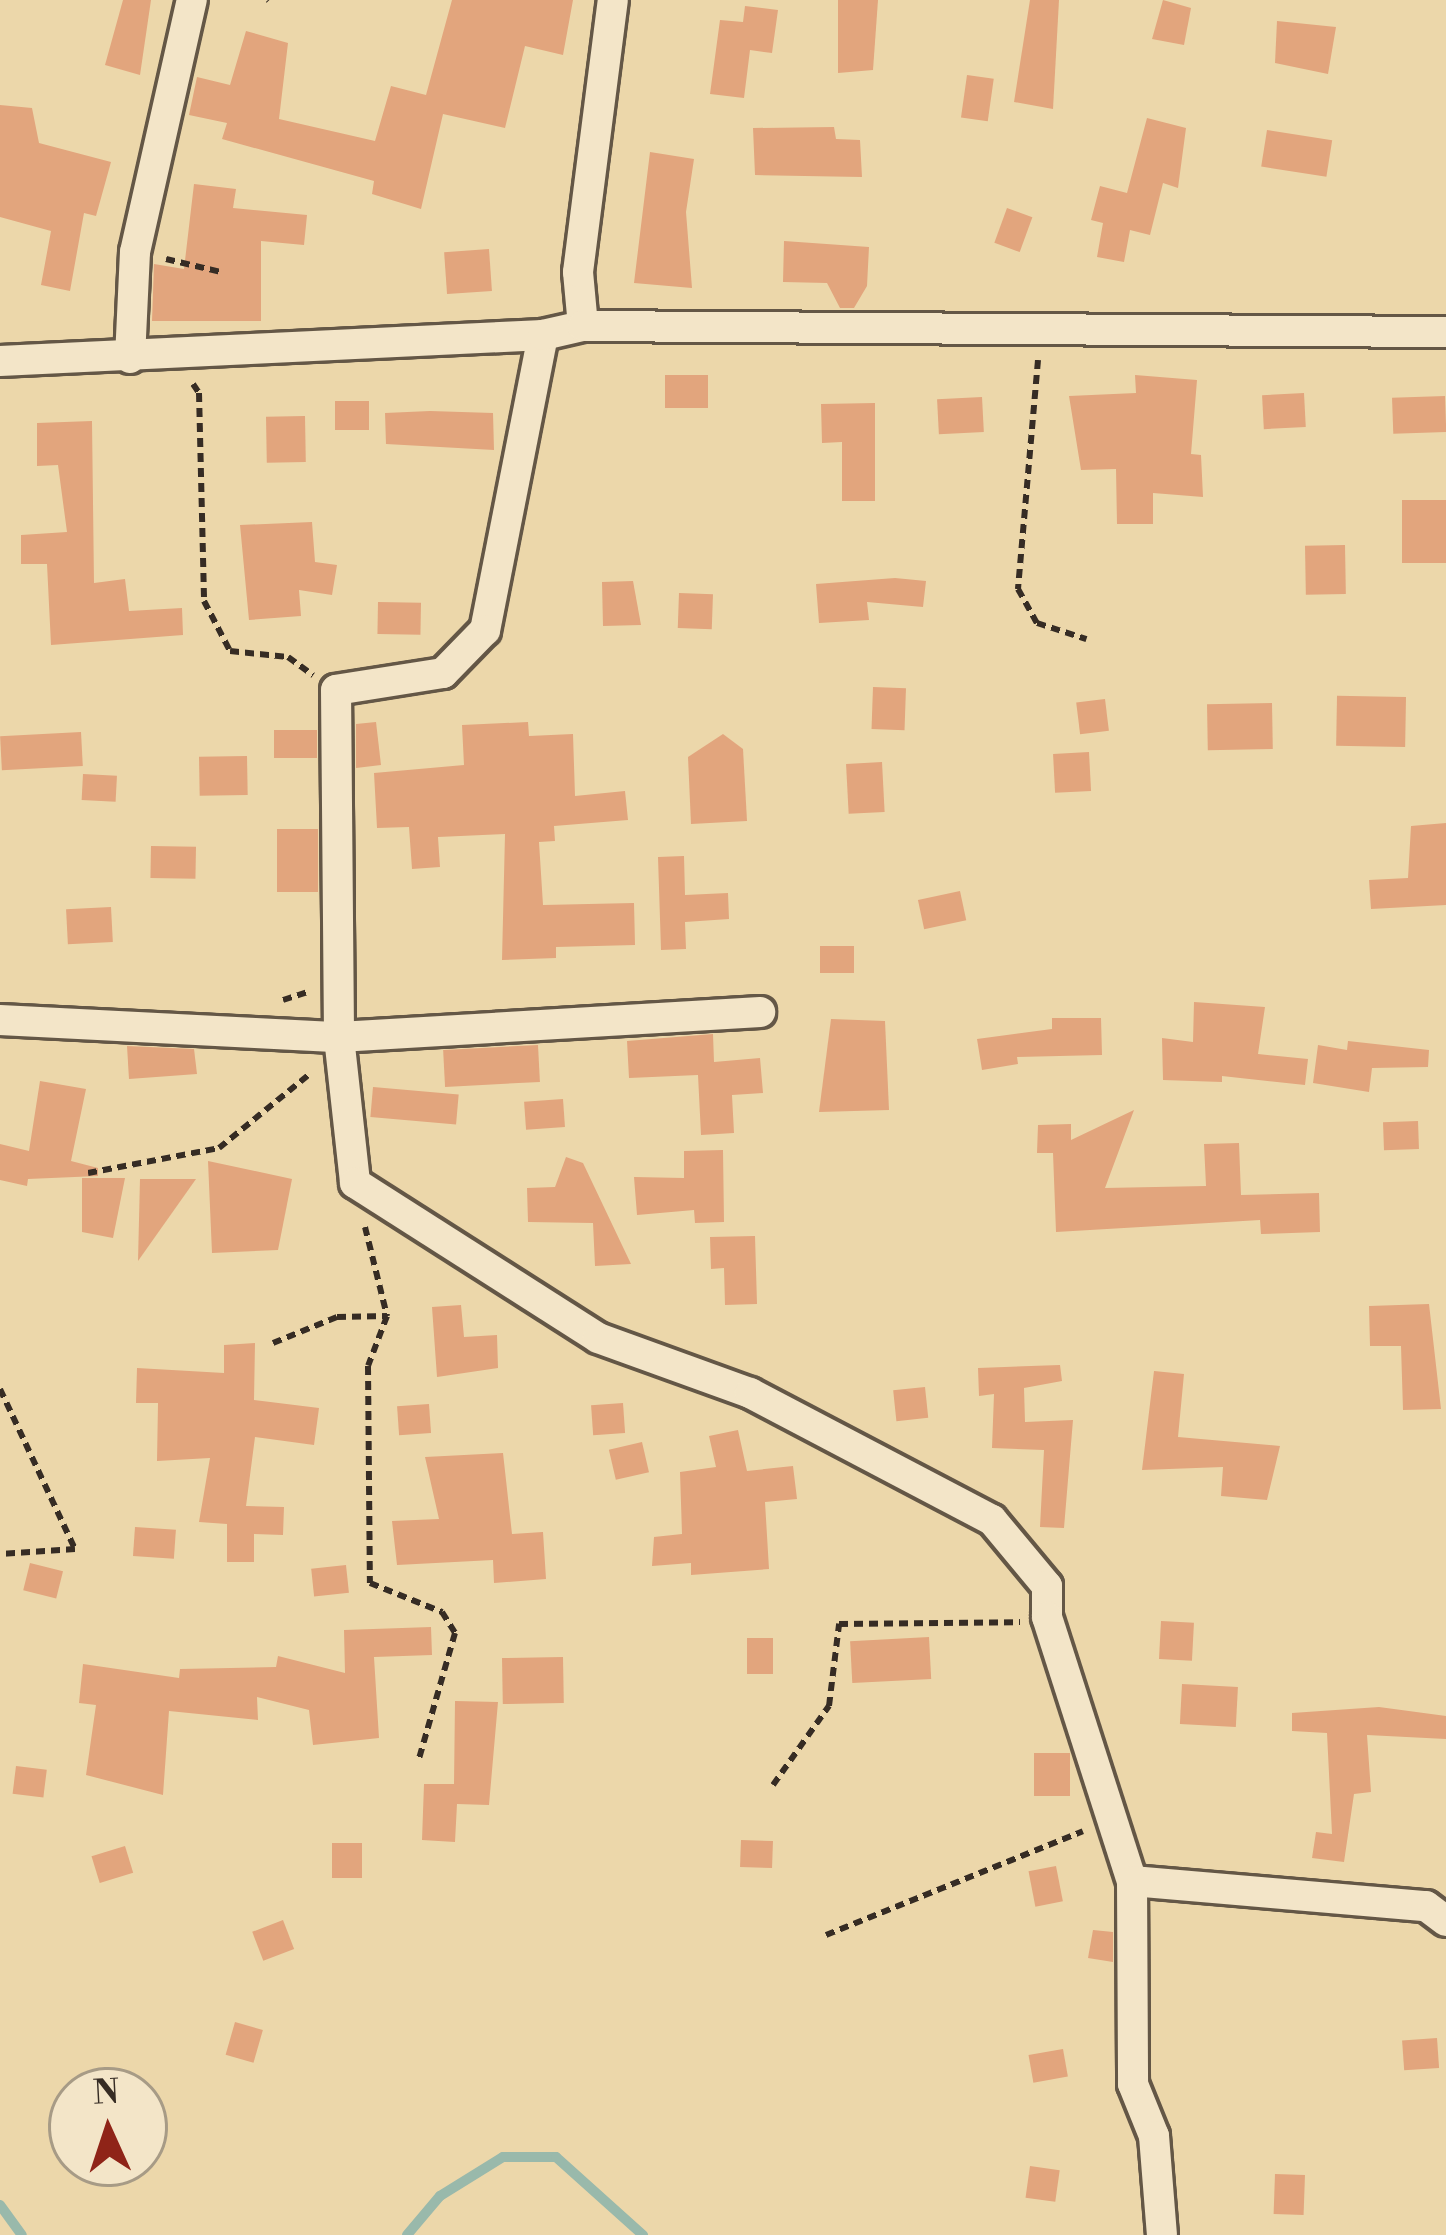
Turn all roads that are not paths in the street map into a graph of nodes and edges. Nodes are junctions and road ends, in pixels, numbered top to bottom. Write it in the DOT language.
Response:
graph roads {
  1 [pos="192,0"];
  2 [pos="613,0"];
  3 [pos="583,326"];
  4 [pos="1446,332"];
  5 [pos="543,335"];
  6 [pos="130,358"];
  7 [pos="0,361"];
  8 [pos="760,1012"];
  9 [pos="0,1020"];
  10 [pos="340,1037"];
  11 [pos="1132,1881"];
  12 [pos="1446,1921"];
  13 [pos="1162,2235"];
  1 -- 6 [label="street"];
  2 -- 3 [label="street"];
  3 -- 4 [label="street"];
  3 -- 5 [label="street"];
  5 -- 6 [label="street"];
  5 -- 10 [label="street"];
  6 -- 7 [label="street"];
  8 -- 10 [label="street"];
  9 -- 10 [label="street"];
  10 -- 11 [label="street"];
  11 -- 12 [label="street"];
  11 -- 13 [label="street"];
}
